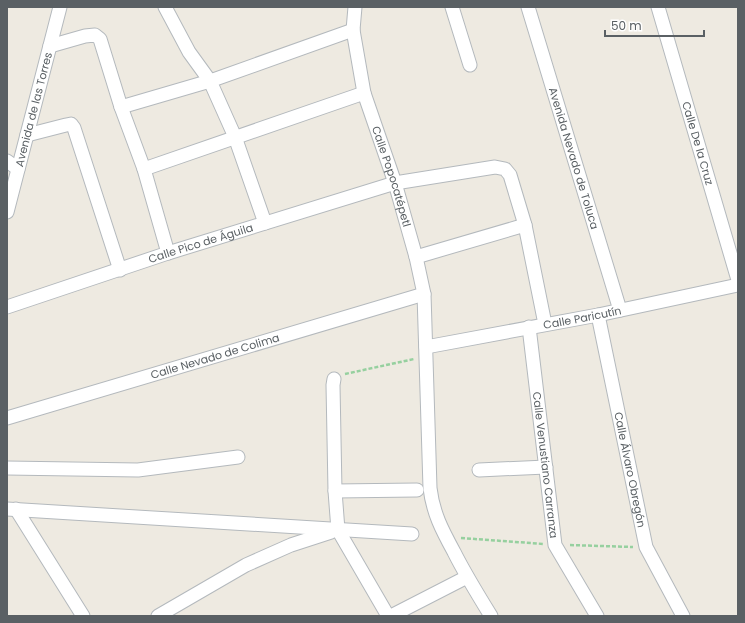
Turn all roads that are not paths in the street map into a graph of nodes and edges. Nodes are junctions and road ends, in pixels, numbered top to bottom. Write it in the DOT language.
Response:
graph roads {
  1 [pos="60,7"];
  2 [pos="165,7"];
  3 [pos="355,7"];
  4 [pos="452,7"];
  5 [pos="528,7"];
  6 [pos="658,7"];
  7 [pos="353,30"];
  8 [pos="50,46"];
  9 [pos="470,65"];
  10 [pos="210,81"];
  11 [pos="364,93"];
  12 [pos="121,108"];
  13 [pos="27,135"];
  14 [pos="235,137"];
  15 [pos="7,161"];
  16 [pos="18,169"];
  17 [pos="144,169"];
  18 [pos="395,182"];
  19 [pos="7,212"];
  20 [pos="265,223"];
  21 [pos="525,225"];
  22 [pos="168,253"];
  23 [pos="416,257"];
  24 [pos="120,270"];
  25 [pos="738,280"];
  26 [pos="738,285"];
  27 [pos="424,294"];
  28 [pos="7,307"];
  29 [pos="620,310"];
  30 [pos="598,315"];
  31 [pos="545,324"];
  32 [pos="529,327"];
  33 [pos="426,352"];
  34 [pos="334,379"];
  35 [pos="7,418"];
  36 [pos="238,457"];
  37 [pos="546,467"];
  38 [pos="7,468"];
  39 [pos="479,470"];
  40 [pos="417,490"];
  41 [pos="336,491"];
  42 [pos="11,509"];
  43 [pos="338,530"];
  44 [pos="412,534"];
  45 [pos="467,577"];
  46 [pos="83,616"];
  47 [pos="158,616"];
  48 [pos="390,616"];
  49 [pos="491,616"];
  50 [pos="597,616"];
  51 [pos="683,616"];
  1 -- 8 [label="street, Avenida de las Torres"];
  2 -- 10 [label="street"];
  3 -- 7 [label="street, Calle Popocatépetl"];
  4 -- 9 [label="street"];
  5 -- 29 [label="street, Avenida Nevado de Toluca"];
  6 -- 25 [label="street, Calle De la Cruz"];
  7 -- 10 [label="street"];
  7 -- 11 [label="street, Calle Popocatépetl"];
  8 -- 12 [label="street"];
  8 -- 13 [label="street, Avenida de las Torres"];
  10 -- 12 [label="street"];
  10 -- 14 [label="street"];
  11 -- 14 [label="street"];
  11 -- 18 [label="street, Calle Popocatépetl"];
  12 -- 17 [label="street"];
  13 -- 16 [label="street, Avenida de las Torres"];
  13 -- 24 [label="street"];
  14 -- 17 [label="street"];
  14 -- 20 [label="street"];
  15 -- 16 [label="street"];
  16 -- 19 [label="street, Avenida de las Torres"];
  17 -- 22 [label="street"];
  18 -- 20 [label="street, Calle Pico de Águila"];
  18 -- 21 [label="street, Calle Pico de Águila"];
  18 -- 23 [label="street, Calle Popocatépetl"];
  20 -- 22 [label="street, Calle Pico de Águila"];
  21 -- 23 [label="street"];
  21 -- 31 [label="street"];
  22 -- 24 [label="street, Calle Pico de Águila"];
  23 -- 27 [label="street, Calle Popocatépetl"];
  24 -- 28 [label="street, Calle Pico de Águila"];
  26 -- 29 [label="street, Calle Paricutín"];
  27 -- 33 [label="street, Calle Popocatépetl"];
  27 -- 35 [label="street, Calle Nevado de Colima"];
  29 -- 30 [label="street, Calle Paricutín"];
  30 -- 31 [label="street, Calle Paricutín"];
  30 -- 51 [label="street, Calle Álvaro Obregón"];
  31 -- 32 [label="street, Calle Paricutín"];
  32 -- 33 [label="street, Calle Paricutín"];
  32 -- 37 [label="street, Calle Venustiano Carranza"];
  33 -- 45 [label="street, Calle Popocatépetl"];
  34 -- 41 [label="street"];
  36 -- 38 [label="street"];
  37 -- 39 [label="street"];
  37 -- 50 [label="street, Calle Venustiano Carranza"];
  40 -- 41 [label="street"];
  41 -- 43 [label="street"];
  42 -- 43 [label="street"];
  42 -- 46 [label="street"];
  43 -- 44 [label="street"];
  43 -- 47 [label="street"];
  43 -- 48 [label="street"];
  45 -- 48 [label="street"];
  45 -- 49 [label="street, Calle Popocatépetl"];
}
